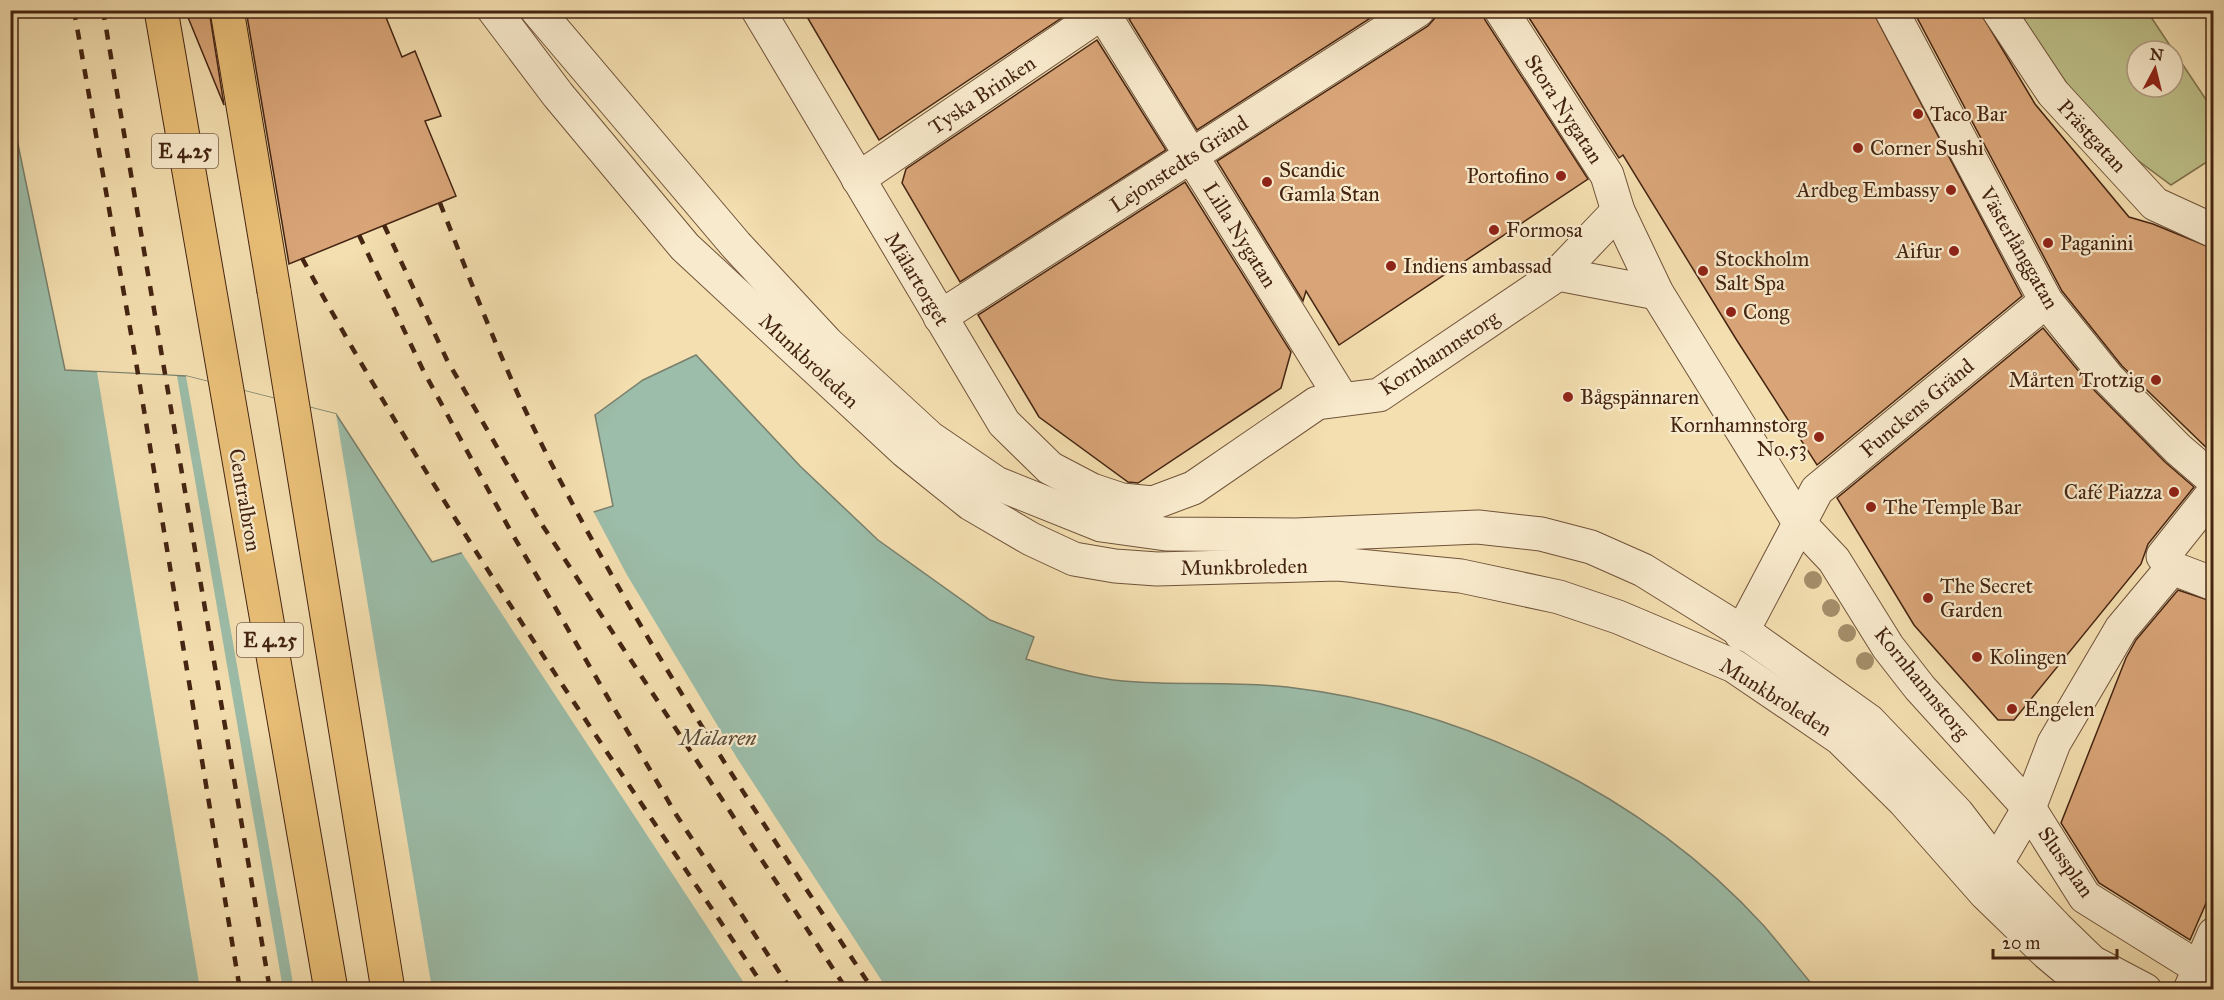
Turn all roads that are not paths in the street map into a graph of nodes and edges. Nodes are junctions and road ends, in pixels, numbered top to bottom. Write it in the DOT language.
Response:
graph roads {
  1 [pos="161,10"];
  2 [pos="227,10"];
  3 [pos="494,10"];
  4 [pos="537,10"];
  5 [pos="758,10"];
  6 [pos="1418,10"];
  7 [pos="1501,10"];
  8 [pos="1891,10"];
  9 [pos="1998,10"];
  10 [pos="1103,11"];
  11 [pos="1191,156"];
  12 [pos="858,179"];
  13 [pos="1618,211"];
  14 [pos="2209,221"];
  15 [pos="1558,274"];
  16 [pos="1657,293"];
  17 [pos="2046,301"];
  18 [pos="940,317"];
  19 [pos="1342,399"];
  20 [pos="2214,480"];
  21 [pos="2214,492"];
  22 [pos="1122,500"];
  23 [pos="1800,524"];
  24 [pos="2172,568"];
  25 [pos="2214,584"];
  26 [pos="1741,634"];
  27 [pos="2029,808"];
  28 [pos="1996,864"];
  29 [pos="2214,934"];
  30 [pos="2195,979"];
  31 [pos="2088,985"];
  32 [pos="331,990"];
  33 [pos="388,990"];
  34 [pos="2145,990"];
  1 -- 32 [label="highway, Centralbron / E 4.25"];
  2 -- 33 [label="highway, E 4.25, bridge"];
  3 -- 31 [label="street, Munkbroleden"];
  4 -- 26 [label="street, Munkbroleden"];
  5 -- 12 [label="street, Mälartorget"];
  6 -- 11 [label="street, Lejonstedts Gränd"];
  7 -- 13 [label="street, Stora Nygatan"];
  8 -- 17 [label="street, Västerlånggatan"];
  9 -- 14 [label="street, Prästgatan"];
  10 -- 11 [label="street, Lilla Nygatan"];
  10 -- 12 [label="street, Tyska Brinken"];
  11 -- 18 [label="street, Lejonstedts Gränd"];
  11 -- 19 [label="street, Lilla Nygatan"];
  12 -- 18 [label="street, Mälartorget"];
  13 -- 15 [label="street, Kornhamnstorg"];
  13 -- 16 [label="street, Kornhamnstorg"];
  15 -- 16 [label="street"];
  15 -- 19 [label="street, Kornhamnstorg"];
  16 -- 23 [label="street, Kornhamnstorg"];
  17 -- 20 [label="street, Västerlånggatan"];
  17 -- 23 [label="street, Funckens Gränd"];
  18 -- 22 [label="street, Mälartorget"];
  19 -- 22 [label="street, Kornhamnstorg"];
  21 -- 24 [label="street"];
  23 -- 26 [label="street"];
  23 -- 27 [label="street, Kornhamnstorg"];
  24 -- 25 [label="street"];
  24 -- 27 [label="street"];
  26 -- 28 [label="street, Munkbroleden"];
  27 -- 28 [label="street"];
  27 -- 30 [label="street, Slussplan"];
  28 -- 34 [label="street"];
  29 -- 30 [label="street"];
}
